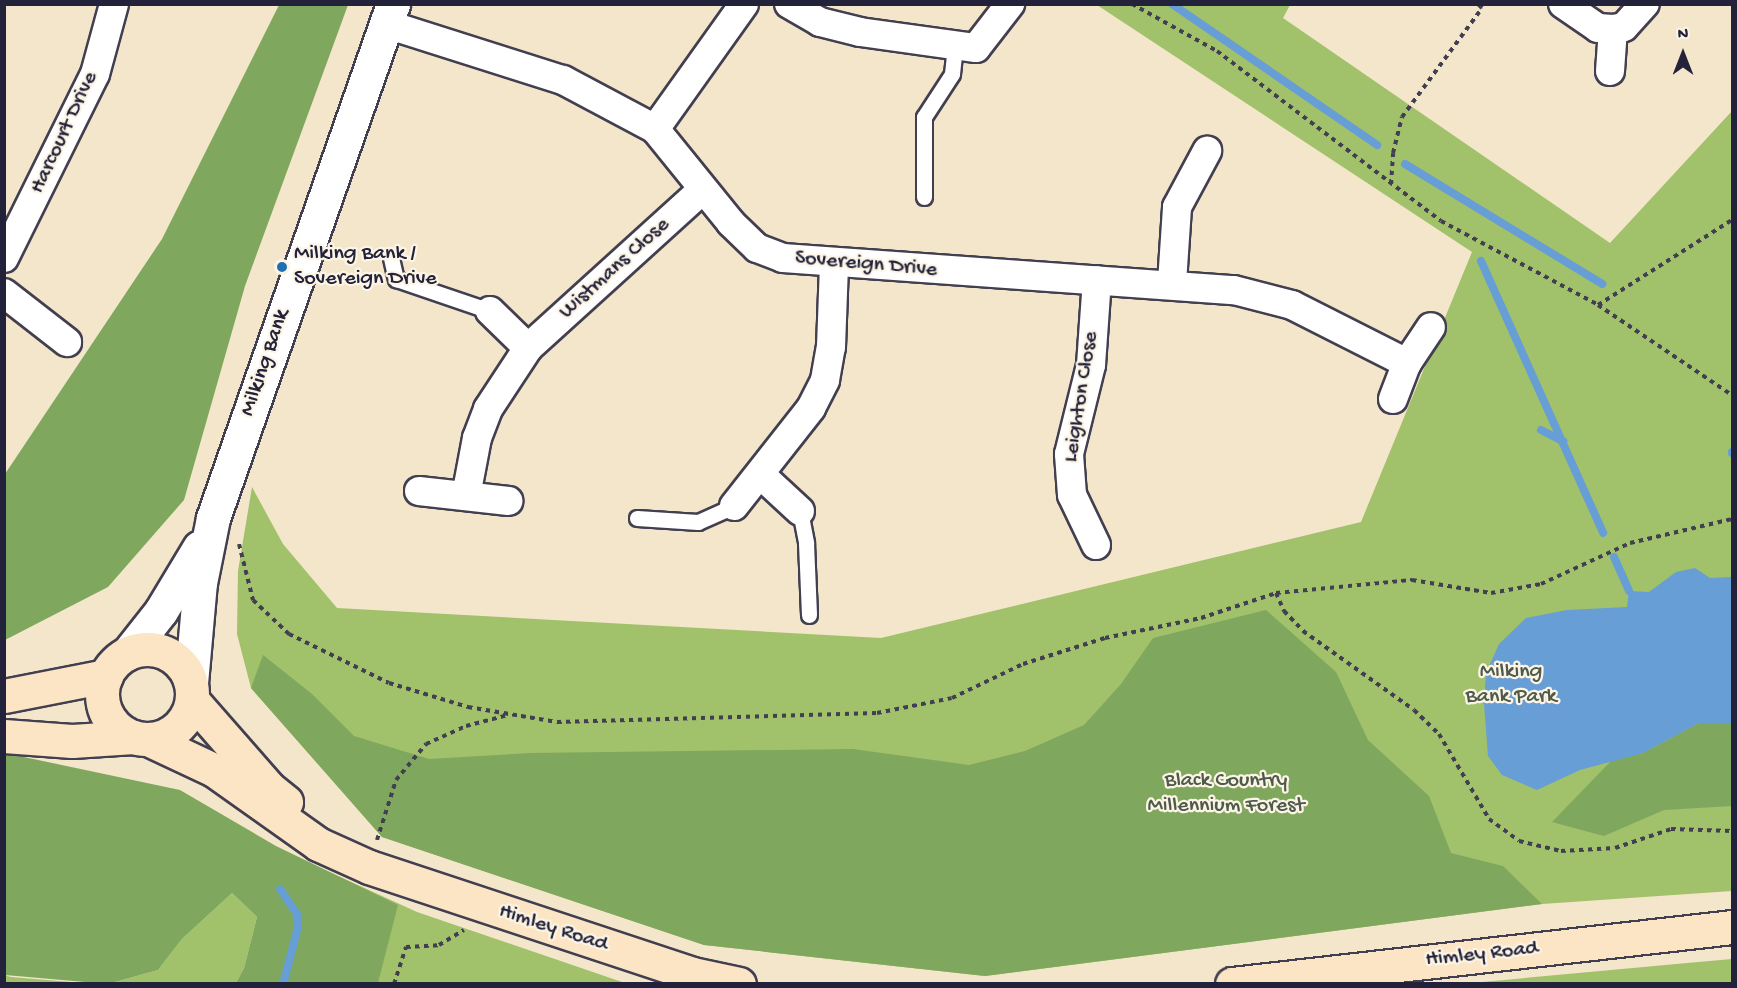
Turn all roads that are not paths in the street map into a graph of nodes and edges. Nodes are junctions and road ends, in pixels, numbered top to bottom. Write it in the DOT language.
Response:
graph roads {
  1 [pos="114,4"];
  2 [pos="744,4"];
  3 [pos="789,4"];
  4 [pos="1010,4"];
  5 [pos="1563,4"];
  6 [pos="1645,4"];
  7 [pos="389,14"];
  8 [pos="1613,29"];
  9 [pos="955,46"];
  10 [pos="1610,71"];
  11 [pos="655,129"];
  12 [pos="1207,151"];
  13 [pos="702,190"];
  14 [pos="924,197"];
  15 [pos="4,258"];
  16 [pos="391,258"];
  17 [pos="834,264"];
  18 [pos="1097,280"];
  19 [pos="1172,283"];
  20 [pos="4,293"];
  21 [pos="490,311"];
  22 [pos="1431,327"];
  23 [pos="67,342"];
  24 [pos="528,348"];
  25 [pos="1407,363"];
  26 [pos="1393,399"];
  27 [pos="761,475"];
  28 [pos="419,491"];
  29 [pos="466,496"];
  30 [pos="508,501"];
  31 [pos="734,506"];
  32 [pos="800,511"];
  33 [pos="637,518"];
  34 [pos="225,527"];
  35 [pos="1096,545"];
  36 [pos="809,615"];
  37 [pos="128,653"];
  38 [pos="106,676"];
  39 [pos="192,691"];
  40 [pos="4,696"];
  41 [pos="4,736"];
  42 [pos="141,738"];
  43 [pos="369,867"];
  44 [pos="1732,927"];
  45 [pos="739,984"];
  46 [pos="1232,984"];
  1 -- 15 [label="street, Harcourt Drive"];
  2 -- 11 [label="street"];
  3 -- 9 [label="street"];
  4 -- 9 [label="street"];
  5 -- 8 [label="street"];
  6 -- 8 [label="street"];
  7 -- 11 [label="street, Sovereign Drive"];
  7 -- 34 [label="street, Milking Bank"];
  8 -- 10 [label="street"];
  9 -- 14 [label="lane"];
  11 -- 13 [label="street, Sovereign Drive"];
  12 -- 19 [label="street"];
  13 -- 17 [label="street, Sovereign Drive"];
  13 -- 24 [label="street, Wistmans Close"];
  16 -- 21 [label="lane"];
  17 -- 18 [label="street, Sovereign Drive"];
  17 -- 27 [label="street"];
  18 -- 19 [label="street, Sovereign Drive"];
  18 -- 35 [label="street, Leighton Close"];
  19 -- 25 [label="street, Sovereign Drive"];
  20 -- 23 [label="street"];
  21 -- 24 [label="street"];
  22 -- 25 [label="street"];
  24 -- 29 [label="street, Wistmans Close"];
  25 -- 26 [label="street"];
  27 -- 31 [label="street"];
  27 -- 32 [label="street"];
  28 -- 29 [label="street"];
  29 -- 30 [label="street"];
  31 -- 33 [label="lane"];
  32 -- 36 [label="lane"];
  34 -- 37 [label="street, Milking Bank"];
  34 -- 39 [label="street, Milking Bank"];
  37 -- 38 [label="main road"];
  37 -- 39 [label="main road"];
  38 -- 40 [label="main road"];
  38 -- 42 [label="main road"];
  39 -- 42 [label="main road"];
  39 -- 43 [label="main road, Himley Road"];
  41 -- 42 [label="main road, Himley Road"];
  42 -- 43 [label="main road, Himley Road"];
  43 -- 45 [label="main road, Himley Road"];
  44 -- 46 [label="main road, Himley Road"];
}
